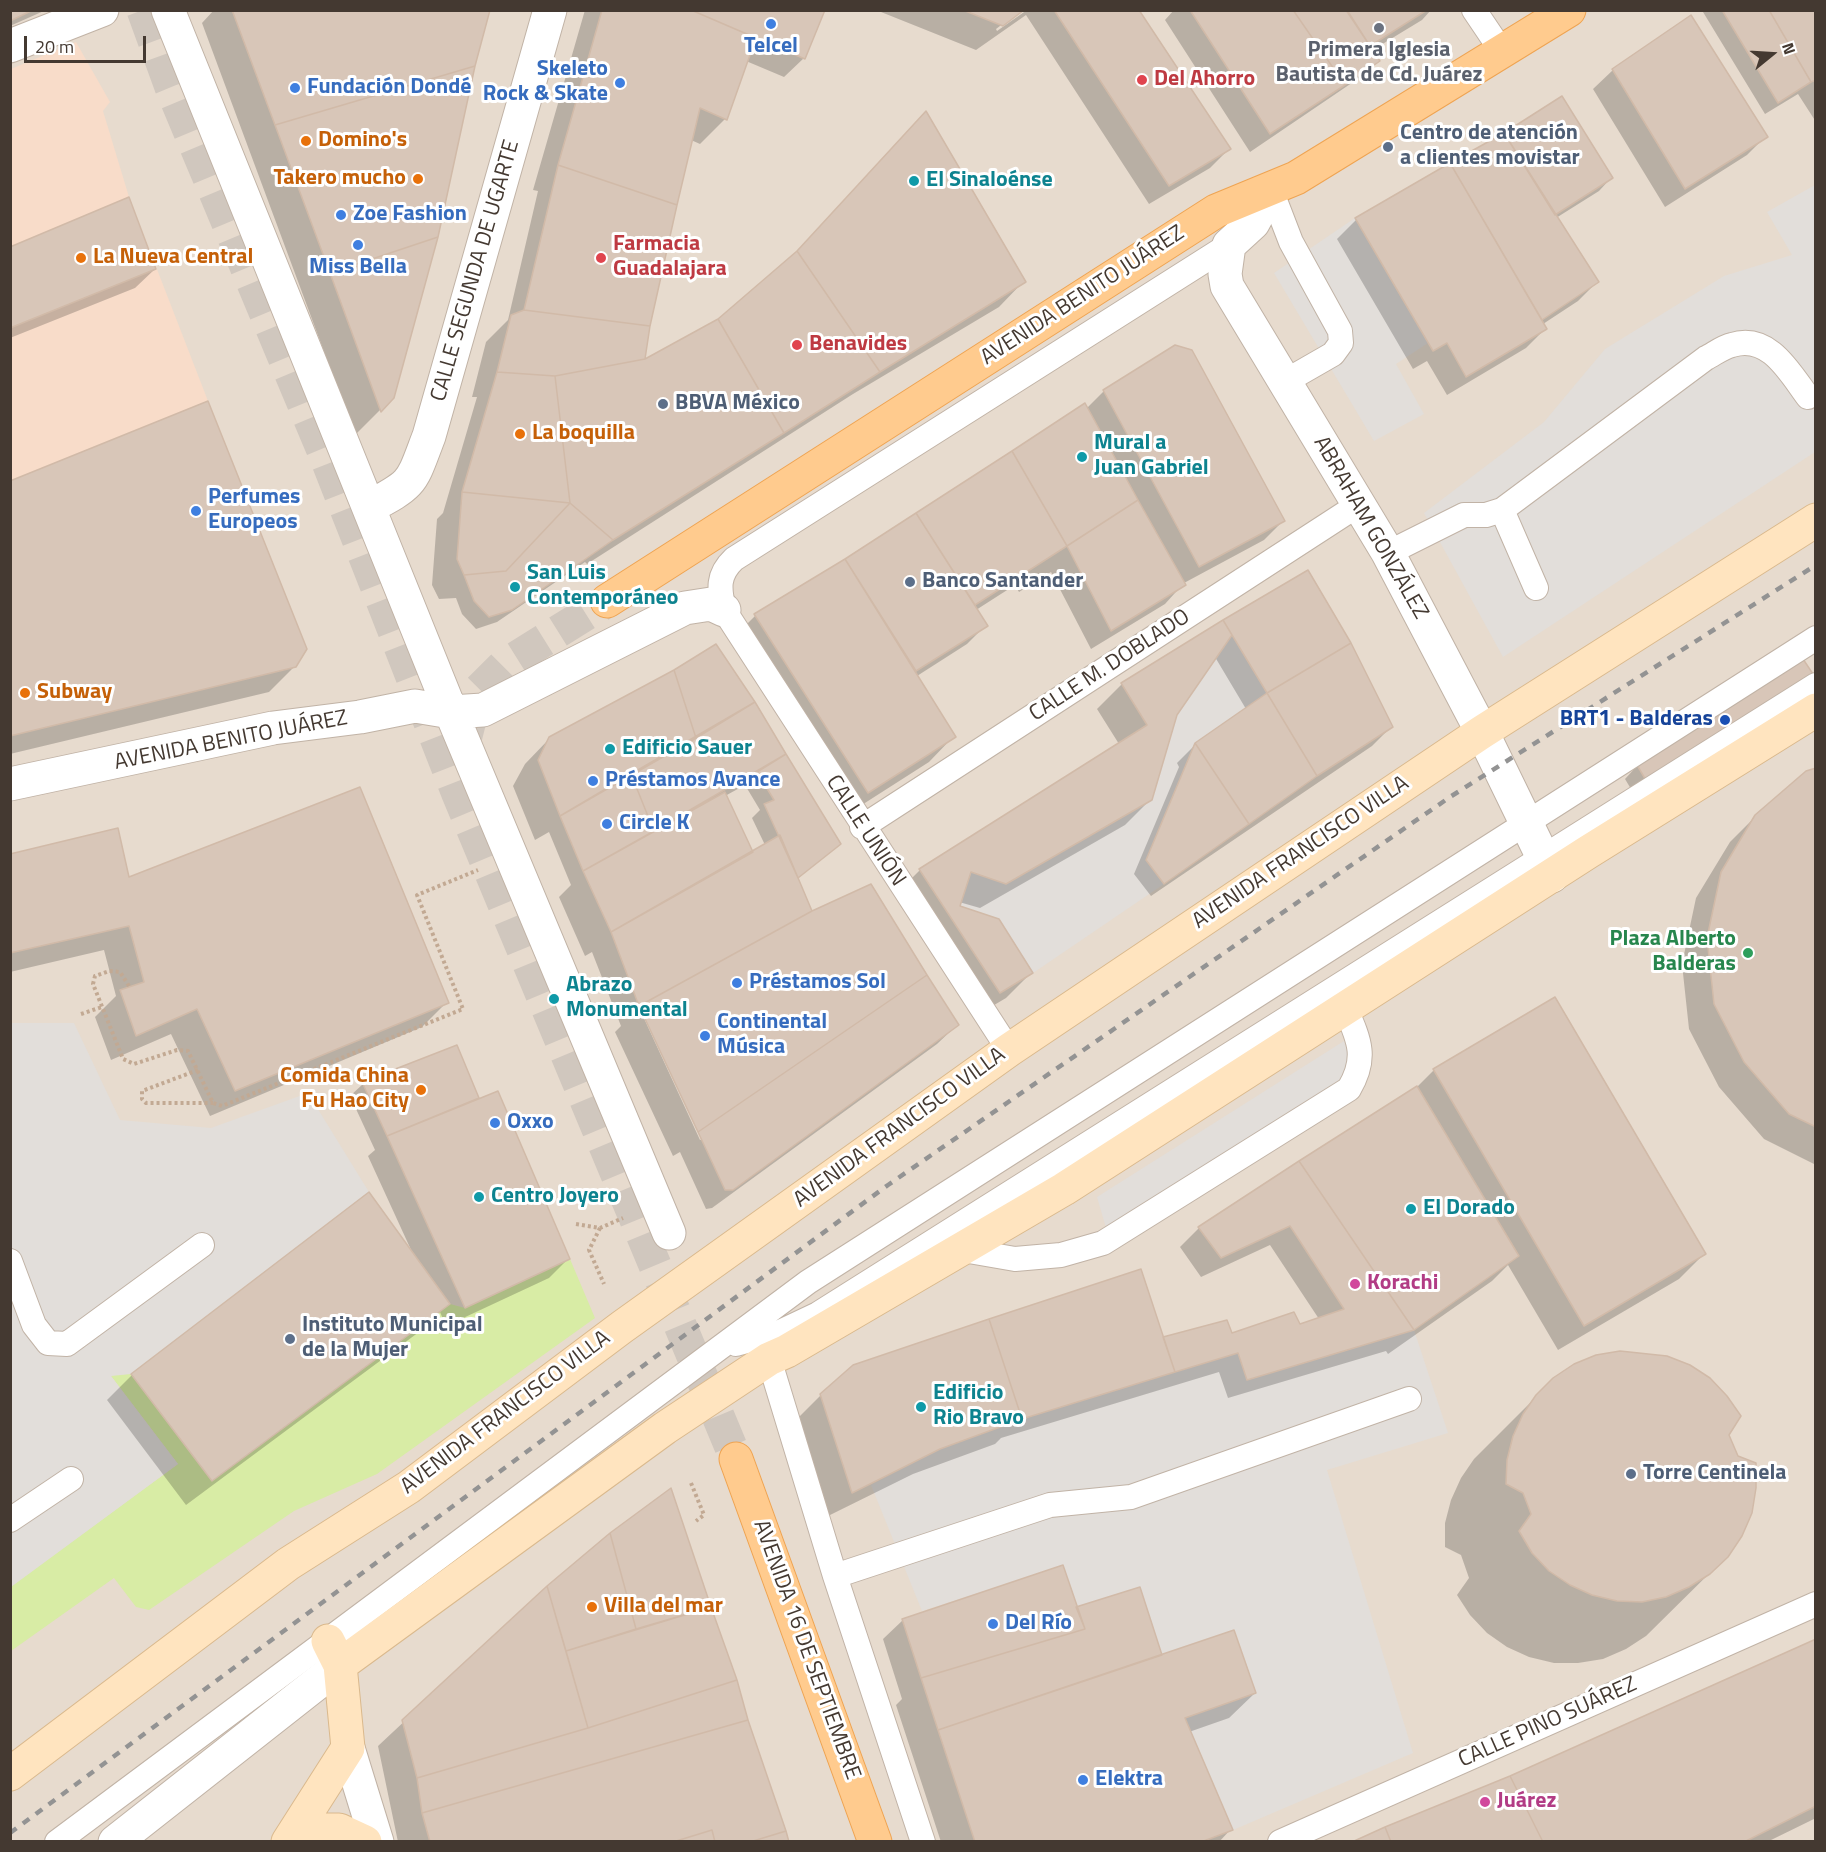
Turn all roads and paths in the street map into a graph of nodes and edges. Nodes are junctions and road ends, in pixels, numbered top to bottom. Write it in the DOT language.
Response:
graph roads {
  1 [pos="102,10"];
  2 [pos="168,10"];
  3 [pos="549,10"];
  4 [pos="1474,10"];
  5 [pos="1569,10"];
  6 [pos="10,46"];
  7 [pos="1503,53"];
  8 [pos="1271,190"];
  9 [pos="1229,245"];
  10 [pos="1286,381"];
  11 [pos="1808,397"];
  12 [pos="1358,506"];
  13 [pos="369,507"];
  14 [pos="1502,510"];
  15 [pos="1815,520"];
  16 [pos="1388,553"];
  17 [pos="1536,588"];
  18 [pos="607,601"];
  19 [pos="724,609"];
  20 [pos="1815,638"];
  21 [pos="1815,685"];
  22 [pos="1815,710"];
  23 [pos="451,712"];
  24 [pos="1482,732"];
  25 [pos="10,784"];
  26 [pos="1524,822"];
  27 [pos="862,826"];
  28 [pos="512,857"];
  29 [pos="1547,866"];
  30 [pos="129,986"];
  31 [pos="102,1007"];
  32 [pos="1346,1010"];
  33 [pos="81,1014"];
  34 [pos="1009,1050"];
  35 [pos="198,1070"];
  36 [pos="213,1103"];
  37 [pos="657,1203"];
  38 [pos="576,1224"];
  39 [pos="600,1228"];
  40 [pos="669,1233"];
  41 [pos="202,1245"];
  42 [pos="963,1250"];
  43 [pos="10,1261"];
  44 [pos="604,1284"];
  45 [pos="722,1348"];
  46 [pos="769,1359"];
  47 [pos="1409,1399"];
  48 [pos="736,1459"];
  49 [pos="71,1479"];
  50 [pos="691,1483"];
  51 [pos="10,1520"];
  52 [pos="696,1521"];
  53 [pos="835,1576"];
  54 [pos="1815,1604"];
  55 [pos="334,1653"];
  56 [pos="348,1748"];
  57 [pos="10,1774"];
  58 [pos="292,1836"];
  59 [pos="57,1842"];
  60 [pos="115,1842"];
  61 [pos="365,1842"];
  62 [pos="377,1842"];
  63 [pos="875,1842"];
  64 [pos="923,1842"];
  65 [pos="1280,1842"];
  1 -- 6 [label="street"];
  2 -- 13 [label="street"];
  3 -- 13 [label="street, CALLE SEGUNDA DE UGARTE"];
  4 -- 7 [label="lane"];
  5 -- 7 [label="main road, AVENIDA BENITO JUÁREZ"];
  7 -- 8 [label="main road, AVENIDA BENITO JUÁREZ"];
  8 -- 9 [label="street"];
  8 -- 10 [label="lane"];
  8 -- 18 [label="main road, AVENIDA BENITO JUÁREZ"];
  9 -- 10 [label="street, ABRAHAM GONZÁLEZ"];
  9 -- 19 [label="lane"];
  10 -- 12 [label="street, ABRAHAM GONZÁLEZ"];
  11 -- 14 [label="lane"];
  12 -- 16 [label="street, ABRAHAM GONZÁLEZ"];
  12 -- 27 [label="lane, CALLE M. DOBLADO"];
  13 -- 23 [label="street"];
  14 -- 16 [label="lane"];
  14 -- 17 [label="lane"];
  15 -- 24 [label="main road, AVENIDA FRANCISCO VILLA"];
  16 -- 24 [label="street, ABRAHAM GONZÁLEZ"];
  19 -- 23 [label="street, AVENIDA BENITO JUÁREZ"];
  19 -- 27 [label="lane, CALLE UNIÓN"];
  20 -- 26 [label="lane"];
  21 -- 29 [label="lane"];
  22 -- 29 [label="main road"];
  23 -- 25 [label="street, AVENIDA BENITO JUÁREZ"];
  23 -- 28 [label="street"];
  24 -- 26 [label="street, ABRAHAM GONZÁLEZ"];
  24 -- 34 [label="main road, AVENIDA FRANCISCO VILLA"];
  26 -- 29 [label="street, ABRAHAM GONZÁLEZ"];
  26 -- 45 [label="lane"];
  27 -- 34 [label="lane, CALLE UNIÓN"];
  28 -- 36 [label="path"];
  28 -- 37 [label="street"];
  29 -- 32 [label="main road"];
  29 -- 45 [label="lane"];
  30 -- 31 [label="path"];
  31 -- 33 [label="path"];
  31 -- 35 [label="path"];
  32 -- 42 [label="main road"];
  32 -- 42 [label="lane"];
  34 -- 57 [label="main road, AVENIDA FRANCISCO VILLA"];
  35 -- 36 [label="path"];
  35 -- 36 [label="path"];
  37 -- 39 [label="path"];
  37 -- 40 [label="street"];
  38 -- 39 [label="path"];
  39 -- 44 [label="path"];
  41 -- 43 [label="lane"];
  42 -- 46 [label="main road"];
  45 -- 55 [label="lane"];
  46 -- 53 [label="lane"];
  46 -- 55 [label="main road"];
  47 -- 53 [label="lane"];
  48 -- 63 [label="main road, AVENIDA 16 DE SEPTIEMBRE"];
  49 -- 51 [label="lane"];
  50 -- 52 [label="path"];
  53 -- 64 [label="lane"];
  54 -- 65 [label="lane, CALLE PINO SUÁREZ"];
  55 -- 56 [label="main road"];
  55 -- 59 [label="lane"];
  55 -- 60 [label="street"];
  56 -- 58 [label="main road"];
  56 -- 62 [label="street"];
  58 -- 61 [label="main road"];
}
